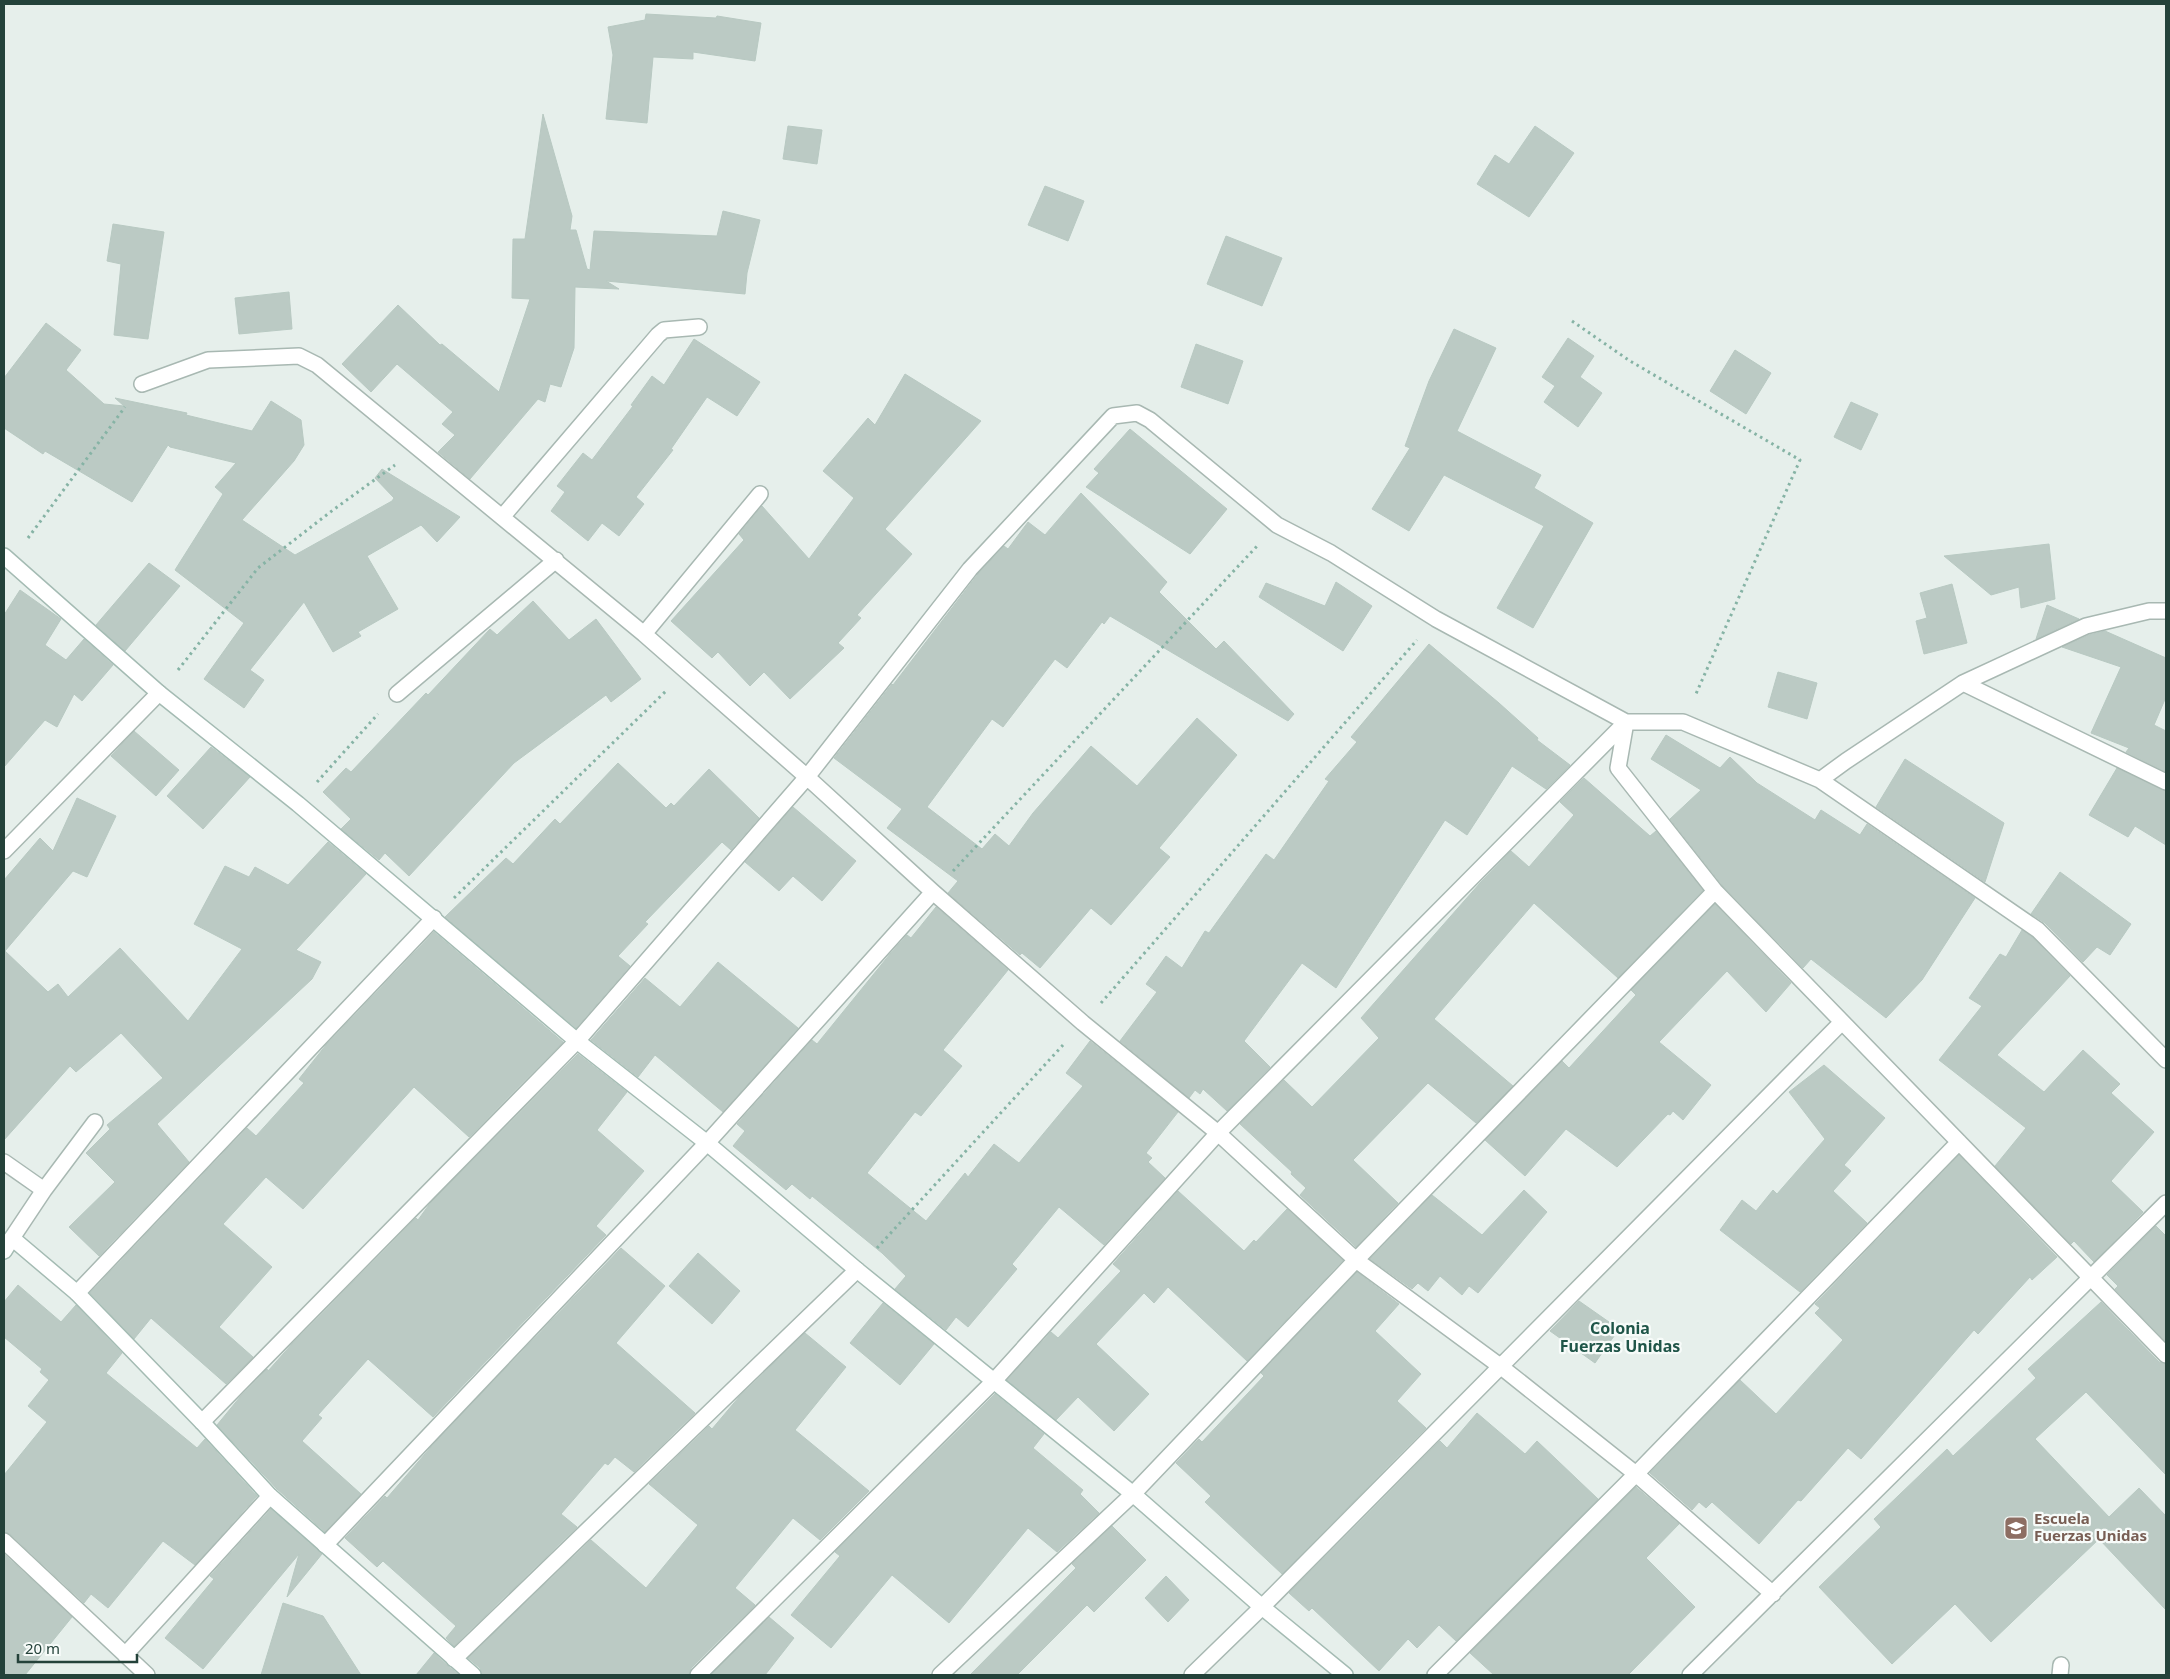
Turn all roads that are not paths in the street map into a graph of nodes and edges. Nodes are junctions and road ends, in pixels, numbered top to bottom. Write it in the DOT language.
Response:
graph roads {
  1 [pos="700,327"];
  2 [pos="142,384"];
  3 [pos="760,494"];
  4 [pos="502,516"];
  5 [pos="7,559"];
  6 [pos="556,560"];
  7 [pos="2166,612"];
  8 [pos="644,634"];
  9 [pos="1963,683"];
  10 [pos="160,693"];
  11 [pos="397,694"];
  12 [pos="1626,722"];
  13 [pos="807,777"];
  14 [pos="1820,780"];
  15 [pos="2166,782"];
  16 [pos="4,851"];
  17 [pos="1715,891"];
  18 [pos="933,892"];
  19 [pos="434,918"];
  20 [pos="1842,1022"];
  21 [pos="577,1041"];
  22 [pos="2166,1060"];
  23 [pos="95,1122"];
  24 [pos="1218,1133"];
  25 [pos="1959,1142"];
  26 [pos="707,1143"];
  27 [pos="4,1162"];
  28 [pos="44,1190"];
  29 [pos="2166,1203"];
  30 [pos="8,1245"];
  31 [pos="1356,1260"];
  32 [pos="857,1270"];
  33 [pos="2092,1277"];
  34 [pos="77,1293"];
  35 [pos="2166,1355"];
  36 [pos="1500,1366"];
  37 [pos="993,1382"];
  38 [pos="202,1422"];
  39 [pos="1636,1474"];
  40 [pos="1133,1494"];
  41 [pos="270,1496"];
  42 [pos="4,1541"];
  43 [pos="325,1545"];
  44 [pos="1773,1594"];
  45 [pos="1262,1607"];
  46 [pos="125,1655"];
  47 [pos="454,1659"];
  48 [pos="146,1675"];
  49 [pos="473,1675"];
  50 [pos="698,1675"];
  51 [pos="940,1675"];
  52 [pos="1192,1675"];
  53 [pos="1345,1675"];
  54 [pos="1435,1675"];
  55 [pos="1690,1675"];
  1 -- 4 [label="street"];
  2 -- 4 [label="street"];
  3 -- 8 [label="street"];
  4 -- 6 [label="street"];
  5 -- 10 [label="street"];
  6 -- 8 [label="street"];
  6 -- 11 [label="street"];
  7 -- 9 [label="street"];
  8 -- 13 [label="street"];
  9 -- 14 [label="street"];
  9 -- 15 [label="street"];
  10 -- 16 [label="street"];
  10 -- 19 [label="street"];
  12 -- 13 [label="street"];
  12 -- 14 [label="street"];
  12 -- 17 [label="street"];
  12 -- 24 [label="street"];
  13 -- 18 [label="street"];
  13 -- 21 [label="street"];
  14 -- 22 [label="street"];
  17 -- 20 [label="street"];
  17 -- 31 [label="street"];
  18 -- 24 [label="street"];
  18 -- 26 [label="street"];
  19 -- 21 [label="street"];
  19 -- 34 [label="street"];
  20 -- 25 [label="street"];
  20 -- 36 [label="street"];
  21 -- 26 [label="street"];
  21 -- 38 [label="street"];
  23 -- 28 [label="street"];
  24 -- 31 [label="street"];
  24 -- 37 [label="street"];
  25 -- 33 [label="street"];
  25 -- 39 [label="street"];
  26 -- 32 [label="street"];
  26 -- 43 [label="street"];
  27 -- 28 [label="street"];
  28 -- 30 [label="street"];
  29 -- 33 [label="street"];
  30 -- 34 [label="street"];
  31 -- 36 [label="street"];
  31 -- 40 [label="street"];
  32 -- 37 [label="street"];
  32 -- 47 [label="street"];
  33 -- 35 [label="street"];
  33 -- 44 [label="street"];
  34 -- 38 [label="street"];
  36 -- 39 [label="street"];
  36 -- 45 [label="street"];
  37 -- 40 [label="street"];
  37 -- 50 [label="street"];
  38 -- 41 [label="street"];
  39 -- 44 [label="street"];
  39 -- 54 [label="street"];
  40 -- 45 [label="street"];
  40 -- 51 [label="street"];
  41 -- 43 [label="street"];
  41 -- 46 [label="street"];
  42 -- 46 [label="street"];
  43 -- 47 [label="street"];
  44 -- 55 [label="street"];
  45 -- 52 [label="street"];
  45 -- 53 [label="street"];
  46 -- 48 [label="street"];
  47 -- 49 [label="street"];
}
